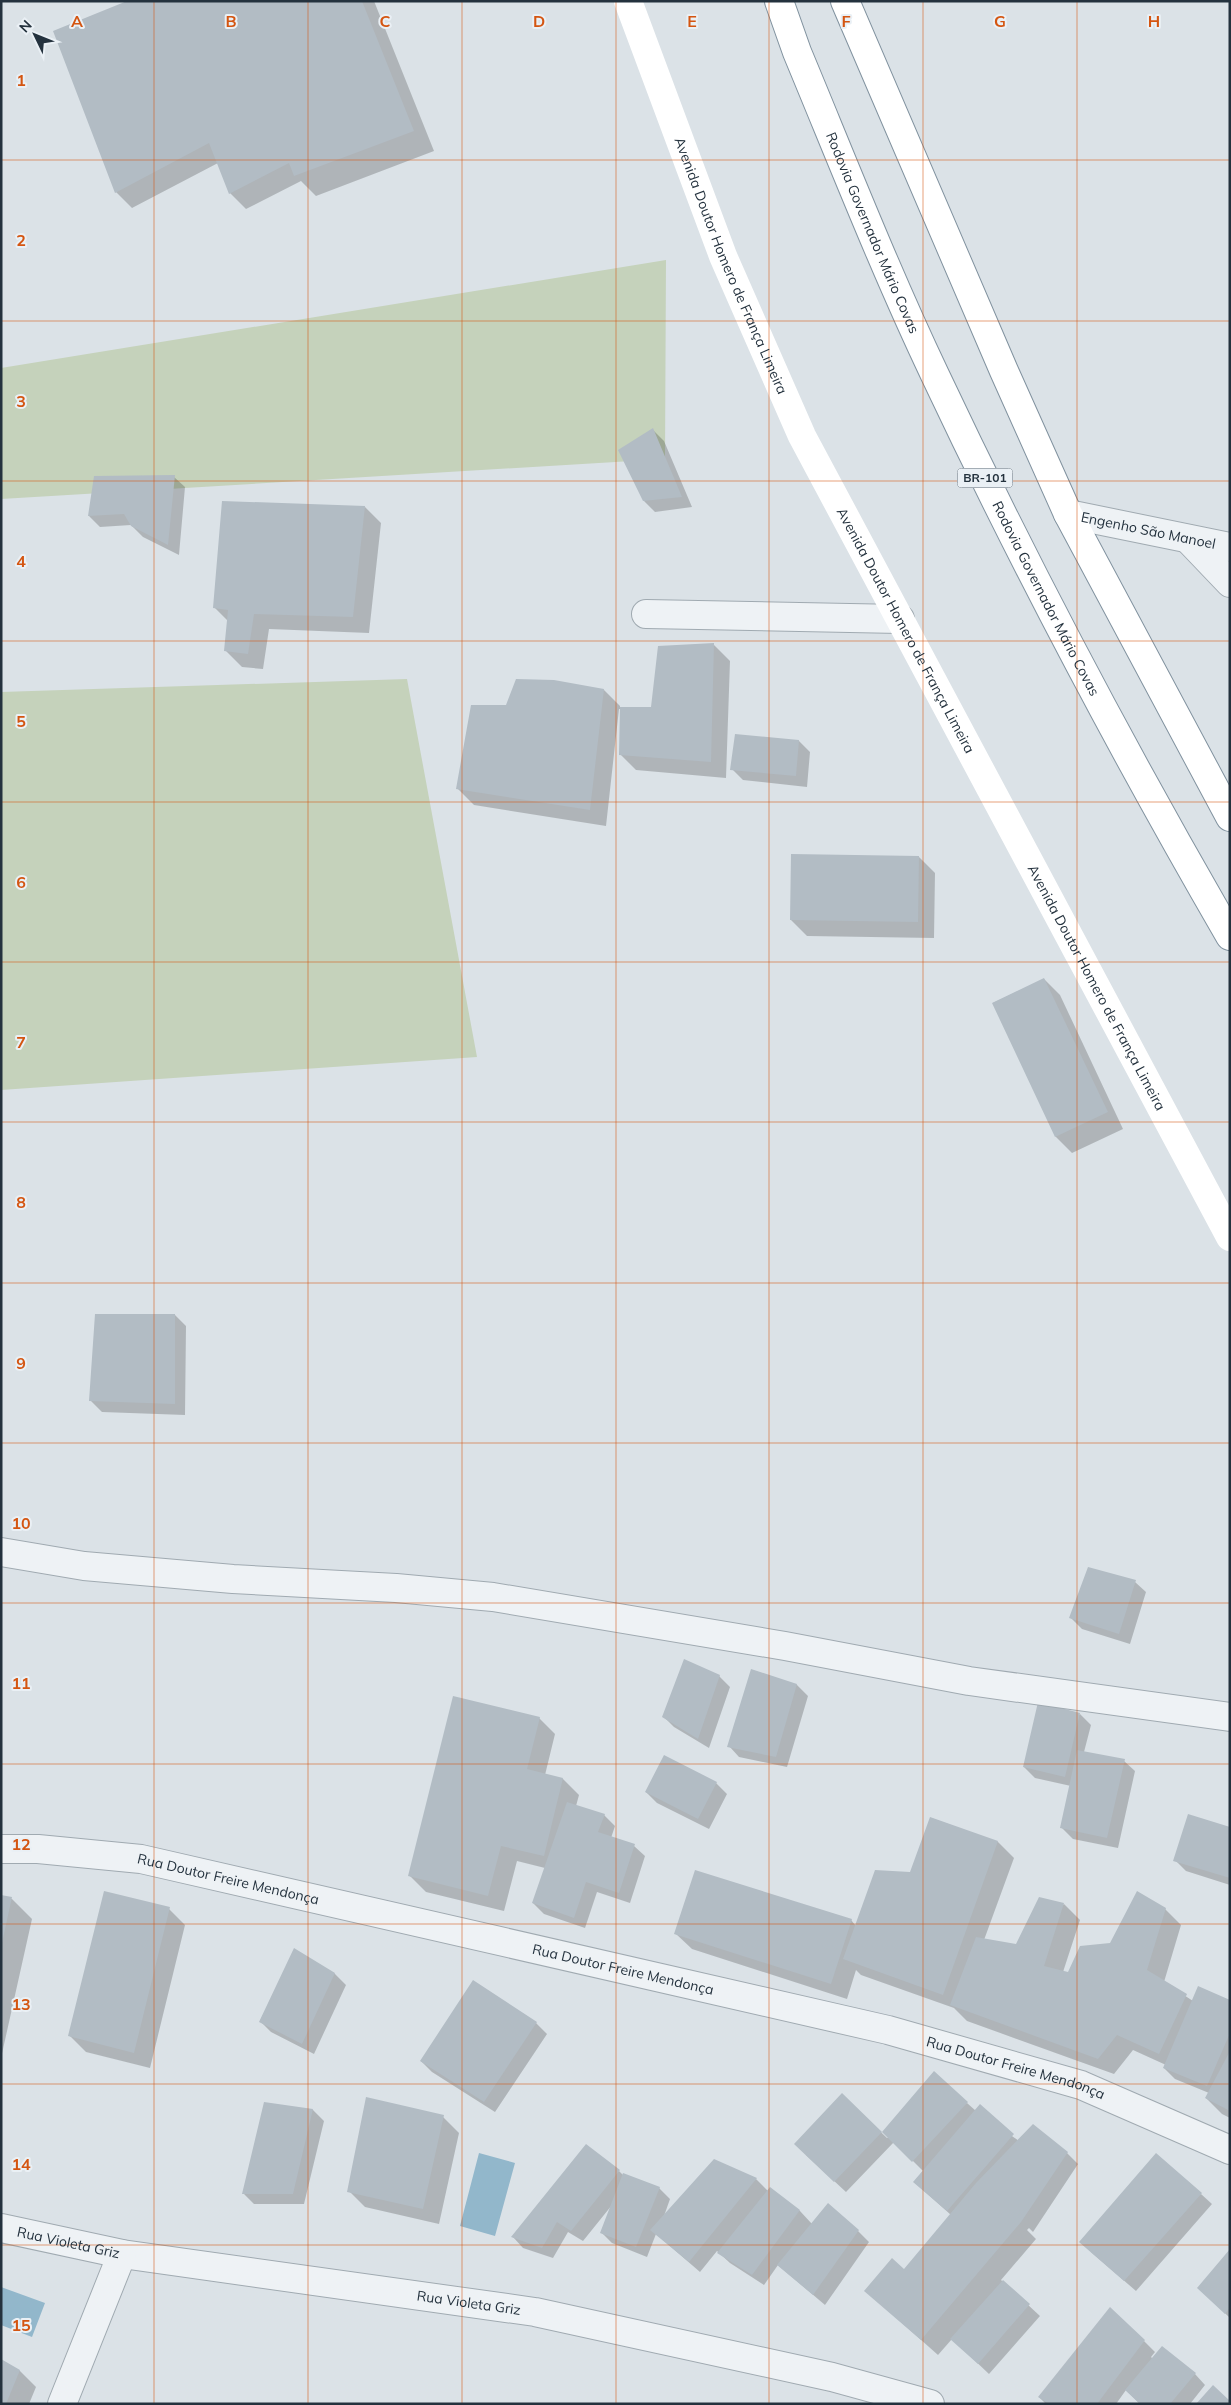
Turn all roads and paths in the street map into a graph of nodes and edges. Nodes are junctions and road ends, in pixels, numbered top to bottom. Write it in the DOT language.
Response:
graph roads {
  1 [pos="628,1"];
  2 [pos="778,1"];
  3 [pos="846,1"];
  4 [pos="1068,514"];
  5 [pos="1230,538"];
  6 [pos="1188,539"];
  7 [pos="1230,547"];
  8 [pos="1230,583"];
  9 [pos="646,614"];
  10 [pos="900,619"];
  11 [pos="1230,817"];
  12 [pos="1230,936"];
  13 [pos="1230,1237"];
  14 [pos="1,1552"];
  15 [pos="1230,1718"];
  16 [pos="1,1849"];
  17 [pos="1230,2150"];
  18 [pos="1,2228"];
  19 [pos="122,2254"];
  20 [pos="62,2404"];
  21 [pos="930,2404"];
  1 -- 10 [label="main road, Avenida Doutor Homero de França Limeira"];
  2 -- 12 [label="main road, Rodovia Governador Mário Covas / BR-101"];
  3 -- 4 [label="main road"];
  4 -- 6 [label="street, Engenho São Manoel"];
  4 -- 11 [label="main road"];
  5 -- 6 [label="street"];
  6 -- 7 [label="street, Engenho São Manoel"];
  6 -- 8 [label="street"];
  9 -- 10 [label="street"];
  10 -- 13 [label="main road, Avenida Doutor Homero de França Limeira"];
  14 -- 15 [label="street"];
  16 -- 17 [label="street, Rua Doutor Freire Mendonça"];
  18 -- 19 [label="street, Rua Violeta Griz"];
  19 -- 20 [label="street"];
  19 -- 21 [label="street, Rua Violeta Griz"];
}
